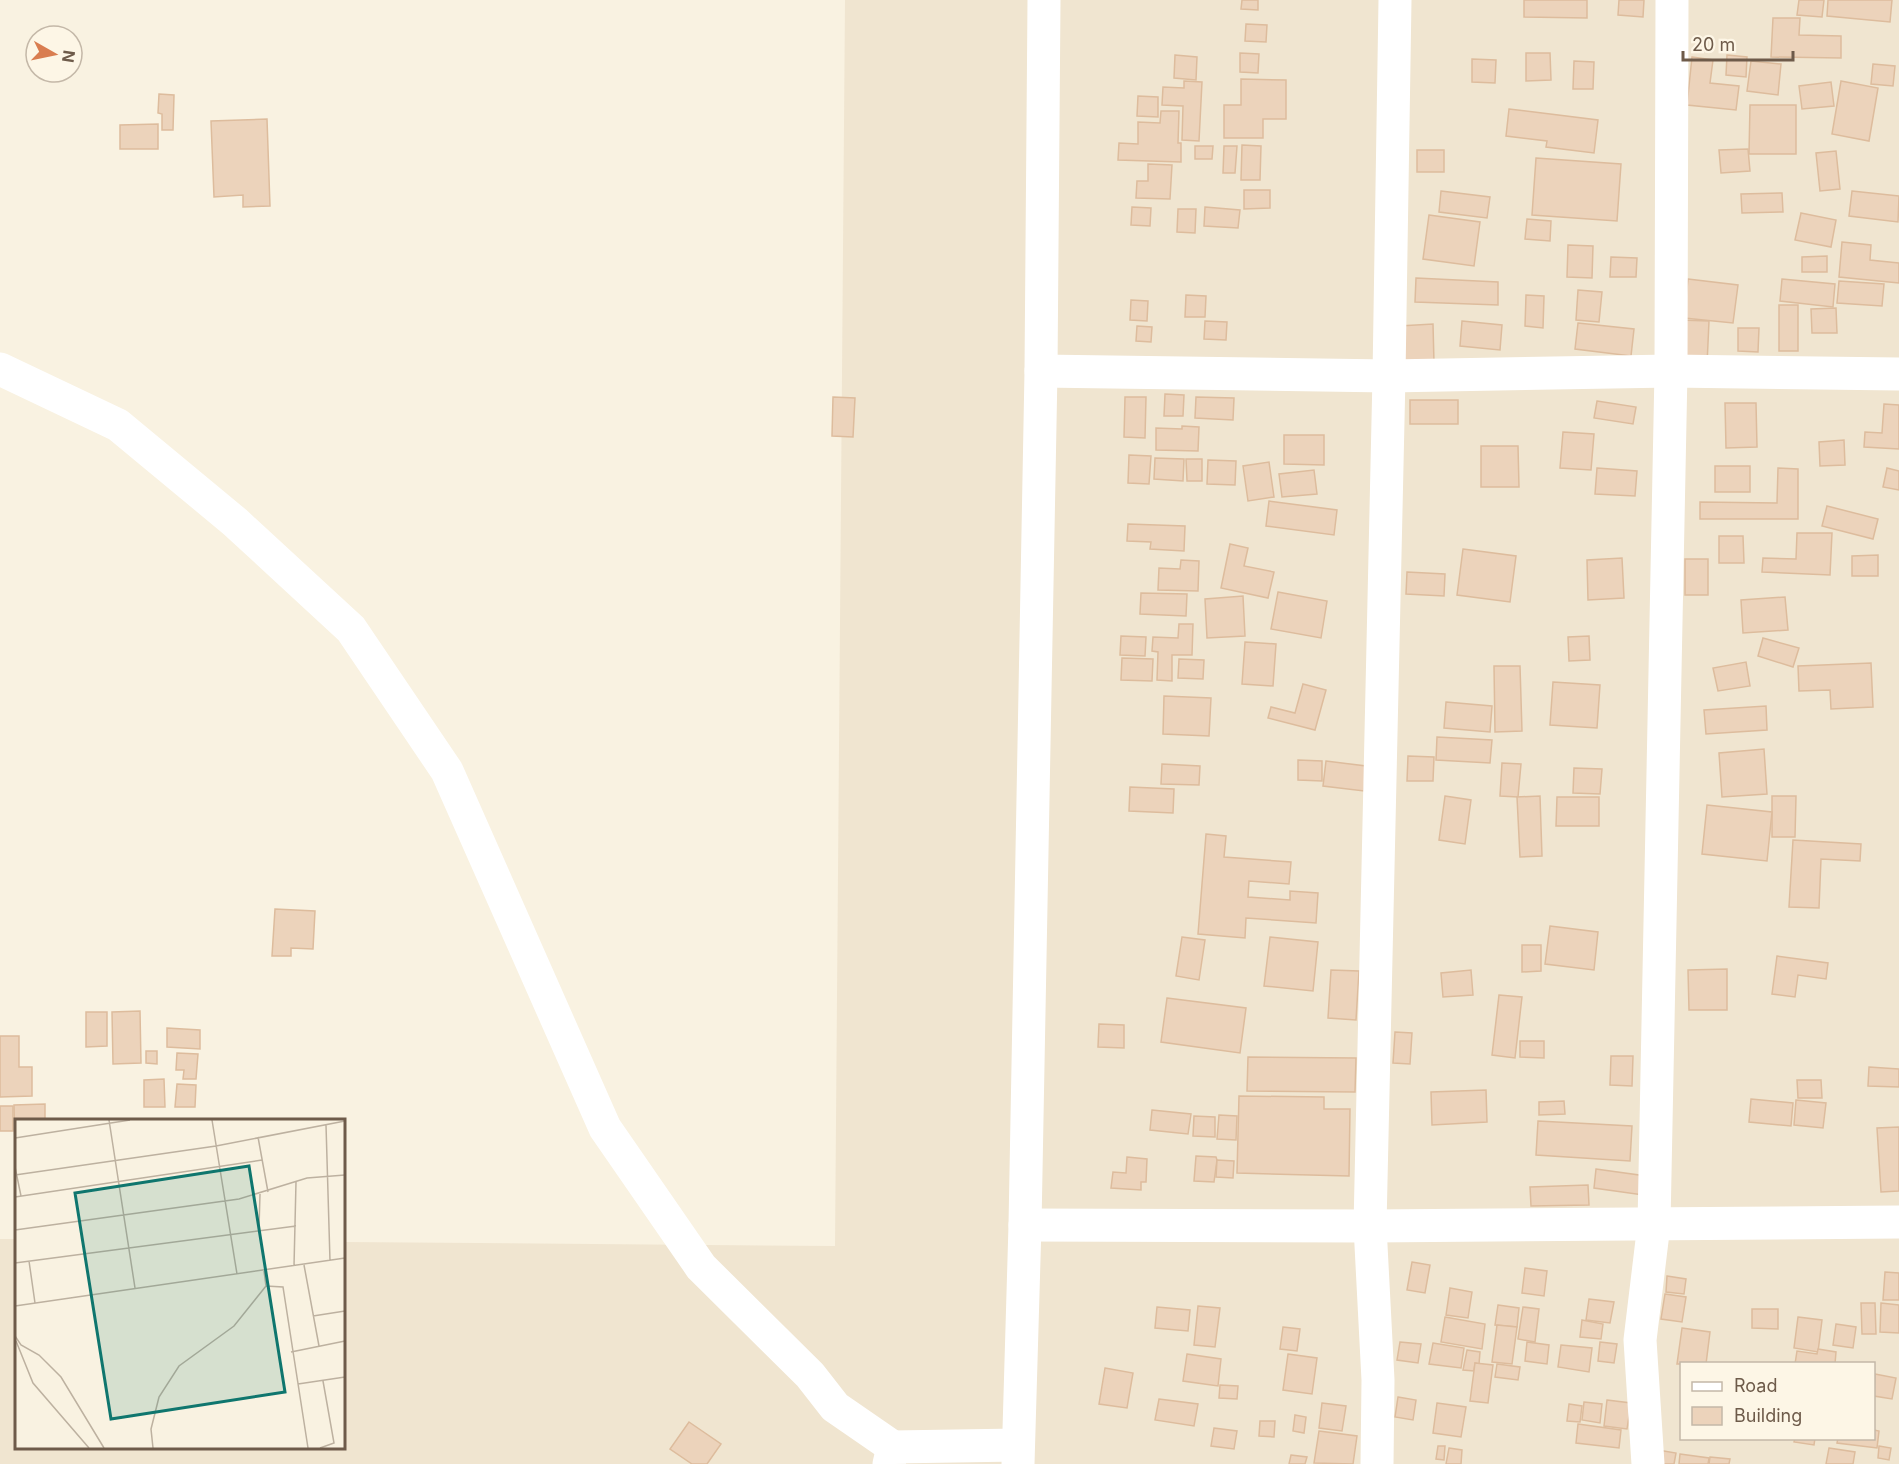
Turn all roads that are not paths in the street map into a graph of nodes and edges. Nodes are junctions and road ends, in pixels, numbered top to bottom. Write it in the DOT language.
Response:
graph roads {
  1 [pos="1044,0"];
  2 [pos="1395,0"];
  3 [pos="1672,0"];
  4 [pos="0,369"];
  5 [pos="1041,371"];
  6 [pos="1671,371"];
  7 [pos="1899,374"];
  8 [pos="1389,376"];
  9 [pos="1899,1222"];
  10 [pos="1654,1224"];
  11 [pos="1025,1225"];
  12 [pos="1370,1226"];
  13 [pos="891,1455"];
  14 [pos="1018,1455"];
  15 [pos="1382,1463"];
  16 [pos="1648,1464"];
  1 -- 5 [label="street"];
  2 -- 8 [label="street"];
  3 -- 6 [label="street"];
  4 -- 13 [label="street"];
  5 -- 8 [label="street"];
  5 -- 11 [label="street"];
  6 -- 7 [label="street"];
  6 -- 8 [label="street"];
  6 -- 10 [label="street"];
  8 -- 12 [label="street"];
  9 -- 10 [label="street"];
  10 -- 12 [label="street"];
  10 -- 16 [label="street"];
  11 -- 12 [label="street"];
  11 -- 14 [label="street"];
  12 -- 15 [label="street"];
  13 -- 14 [label="street"];
}
